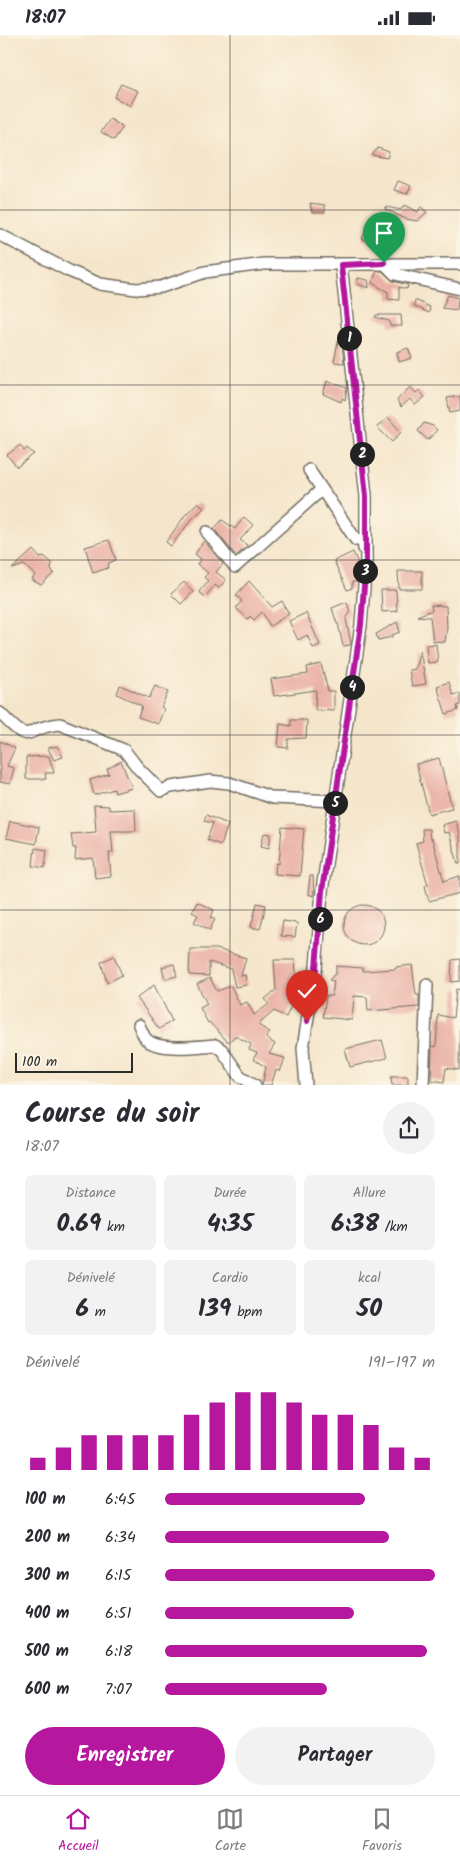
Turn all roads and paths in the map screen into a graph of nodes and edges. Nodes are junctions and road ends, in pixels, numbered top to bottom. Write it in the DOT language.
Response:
graph roads {
  1 [pos="0,235"];
  2 [pos="384,263"];
  3 [pos="460,264"];
  4 [pos="341,265"];
  5 [pos="460,289"];
  6 [pos="310,470"];
  7 [pos="321,490"];
  8 [pos="207,532"];
  9 [pos="366,561"];
  10 [pos="0,713"];
  11 [pos="336,801"];
  12 [pos="427,985"];
  13 [pos="139,1025"];
  14 [pos="255,1085"];
  15 [pos="306,1085"];
  16 [pos="423,1085"];
  1 -- 4 [label="street"];
  2 -- 3 [label="street"];
  2 -- 4 [label="street"];
  2 -- 5 [label="street"];
  4 -- 9 [label="street"];
  6 -- 7 [label="street"];
  7 -- 8 [label="street"];
  7 -- 9 [label="street"];
  9 -- 11 [label="street"];
  10 -- 11 [label="street"];
  11 -- 15 [label="street"];
  12 -- 16 [label="street"];
  13 -- 14 [label="street"];
}
